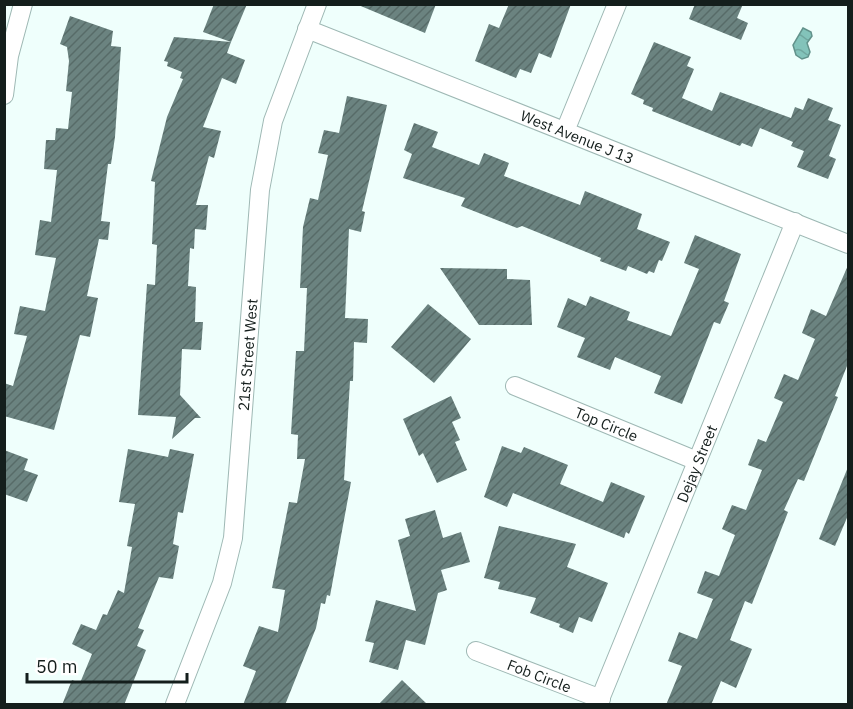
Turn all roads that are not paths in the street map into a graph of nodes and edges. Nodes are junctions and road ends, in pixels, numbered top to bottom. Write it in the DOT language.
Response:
graph roads {
  1 [pos="23,4"];
  2 [pos="317,4"];
  3 [pos="617,4"];
  4 [pos="307,29"];
  5 [pos="4,95"];
  6 [pos="565,131"];
  7 [pos="795,222"];
  8 [pos="849,244"];
  9 [pos="515,386"];
  10 [pos="697,461"];
  11 [pos="476,651"];
  12 [pos="599,702"];
  13 [pos="175,705"];
  1 -- 5 [label="street"];
  2 -- 4 [label="street, 21st Street West"];
  3 -- 6 [label="street"];
  4 -- 6 [label="street, West Avenue J 13"];
  4 -- 13 [label="street, 21st Street West"];
  6 -- 7 [label="street, West Avenue J 13"];
  7 -- 8 [label="street, West Avenue J 13"];
  7 -- 10 [label="street, Dejay Street"];
  9 -- 10 [label="street, Top Circle"];
  10 -- 12 [label="street, Dejay Street"];
  11 -- 12 [label="street, Fob Circle"];
}
